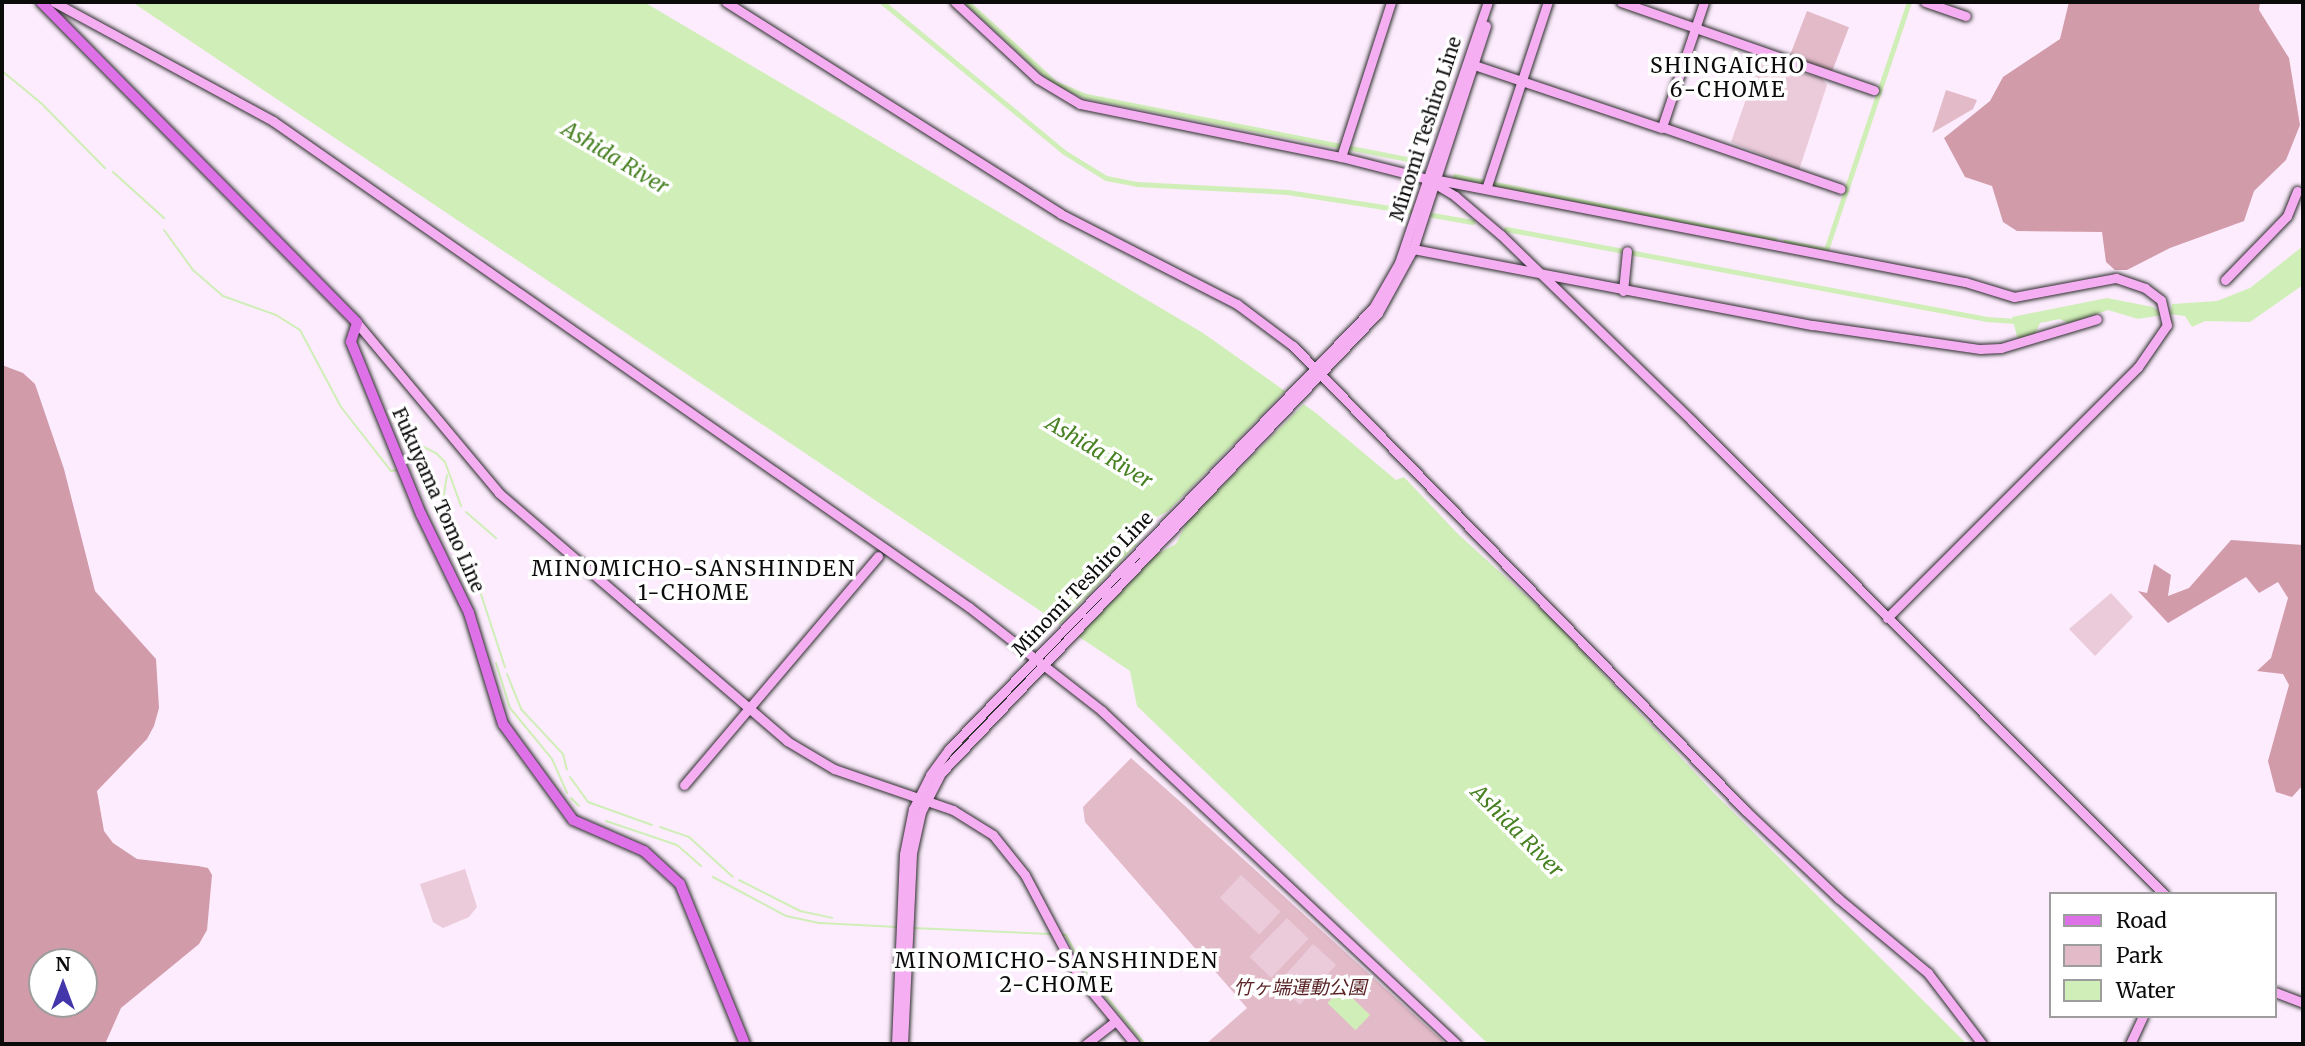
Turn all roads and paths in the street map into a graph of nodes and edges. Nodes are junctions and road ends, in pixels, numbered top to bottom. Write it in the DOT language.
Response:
graph roads {
  1 [pos="41,2"];
  2 [pos="54,2"];
  3 [pos="726,2"];
  4 [pos="955,2"];
  5 [pos="1391,2"];
  6 [pos="1488,2"];
  7 [pos="1494,2"];
  8 [pos="1548,2"];
  9 [pos="1621,2"];
  10 [pos="1704,2"];
  11 [pos="1925,2"];
  12 [pos="1966,16"];
  13 [pos="1696,27"];
  14 [pos="1470,63"];
  15 [pos="1522,81"];
  16 [pos="1874,90"];
  17 [pos="1661,128"];
  18 [pos="1341,157"];
  19 [pos="1433,181"];
  20 [pos="1486,189"];
  21 [pos="1840,189"];
  22 [pos="2297,191"];
  23 [pos="1413,249"];
  24 [pos="1627,253"];
  25 [pos="1541,274"];
  26 [pos="2225,280"];
  27 [pos="1623,291"];
  28 [pos="2097,319"];
  29 [pos="357,323"];
  30 [pos="1319,372"];
  31 [pos="878,556"];
  32 [pos="1887,618"];
  33 [pos="1037,663"];
  34 [pos="749,707"];
  35 [pos="684,785"];
  36 [pos="922,798"];
  37 [pos="2162,892"];
  38 [pos="905,927"];
  39 [pos="2277,993"];
  40 [pos="2303,1003"];
  41 [pos="2142,1018"];
  42 [pos="1115,1021"];
  43 [pos="745,1044"];
  44 [pos="896,1044"];
  45 [pos="904,1044"];
  46 [pos="1086,1044"];
  47 [pos="1135,1044"];
  48 [pos="1456,1044"];
  49 [pos="1982,1044"];
  50 [pos="2130,1044"];
  1 -- 29 [label="main road"];
  2 -- 33 [label="street"];
  3 -- 30 [label="street"];
  4 -- 18 [label="street"];
  5 -- 18 [label="street"];
  6 -- 14 [label="street, Minomi Teshiro Line"];
  7 -- 14 [label="street, Minomi Teshiro Line"];
  8 -- 15 [label="street"];
  9 -- 13 [label="street"];
  10 -- 13 [label="street"];
  11 -- 12 [label="street"];
  13 -- 16 [label="street"];
  13 -- 21 [label="street"];
  14 -- 15 [label="street"];
  14 -- 19 [label="street, Minomi Teshiro Line"];
  15 -- 17 [label="street"];
  15 -- 20 [label="street"];
  18 -- 19 [label="street"];
  19 -- 20 [label="street"];
  19 -- 23 [label="street, Minomi Teshiro Line"];
  19 -- 25 [label="street"];
  19 -- 30 [label="street, Minomi Teshiro Line"];
  20 -- 32 [label="street"];
  22 -- 26 [label="street"];
  23 -- 25 [label="street"];
  23 -- 30 [label="street, Minomi Teshiro Line"];
  24 -- 27 [label="street"];
  25 -- 27 [label="street"];
  25 -- 32 [label="street"];
  27 -- 28 [label="street"];
  29 -- 34 [label="street"];
  29 -- 43 [label="main road, Fukuyama Tomo Line"];
  30 -- 33 [label="street, Minomi Teshiro Line"];
  30 -- 49 [label="street"];
  31 -- 34 [label="street"];
  32 -- 37 [label="street"];
  33 -- 36 [label="street, Minomi Teshiro Line"];
  33 -- 48 [label="street"];
  34 -- 35 [label="street"];
  34 -- 36 [label="street"];
  36 -- 38 [label="street, Minomi Teshiro Line"];
  36 -- 42 [label="street"];
  38 -- 44 [label="street, Minomi Teshiro Line"];
  38 -- 45 [label="street, Minomi Teshiro Line"];
  39 -- 40 [label="street"];
  41 -- 50 [label="street"];
  42 -- 46 [label="street"];
  42 -- 47 [label="street"];
}
